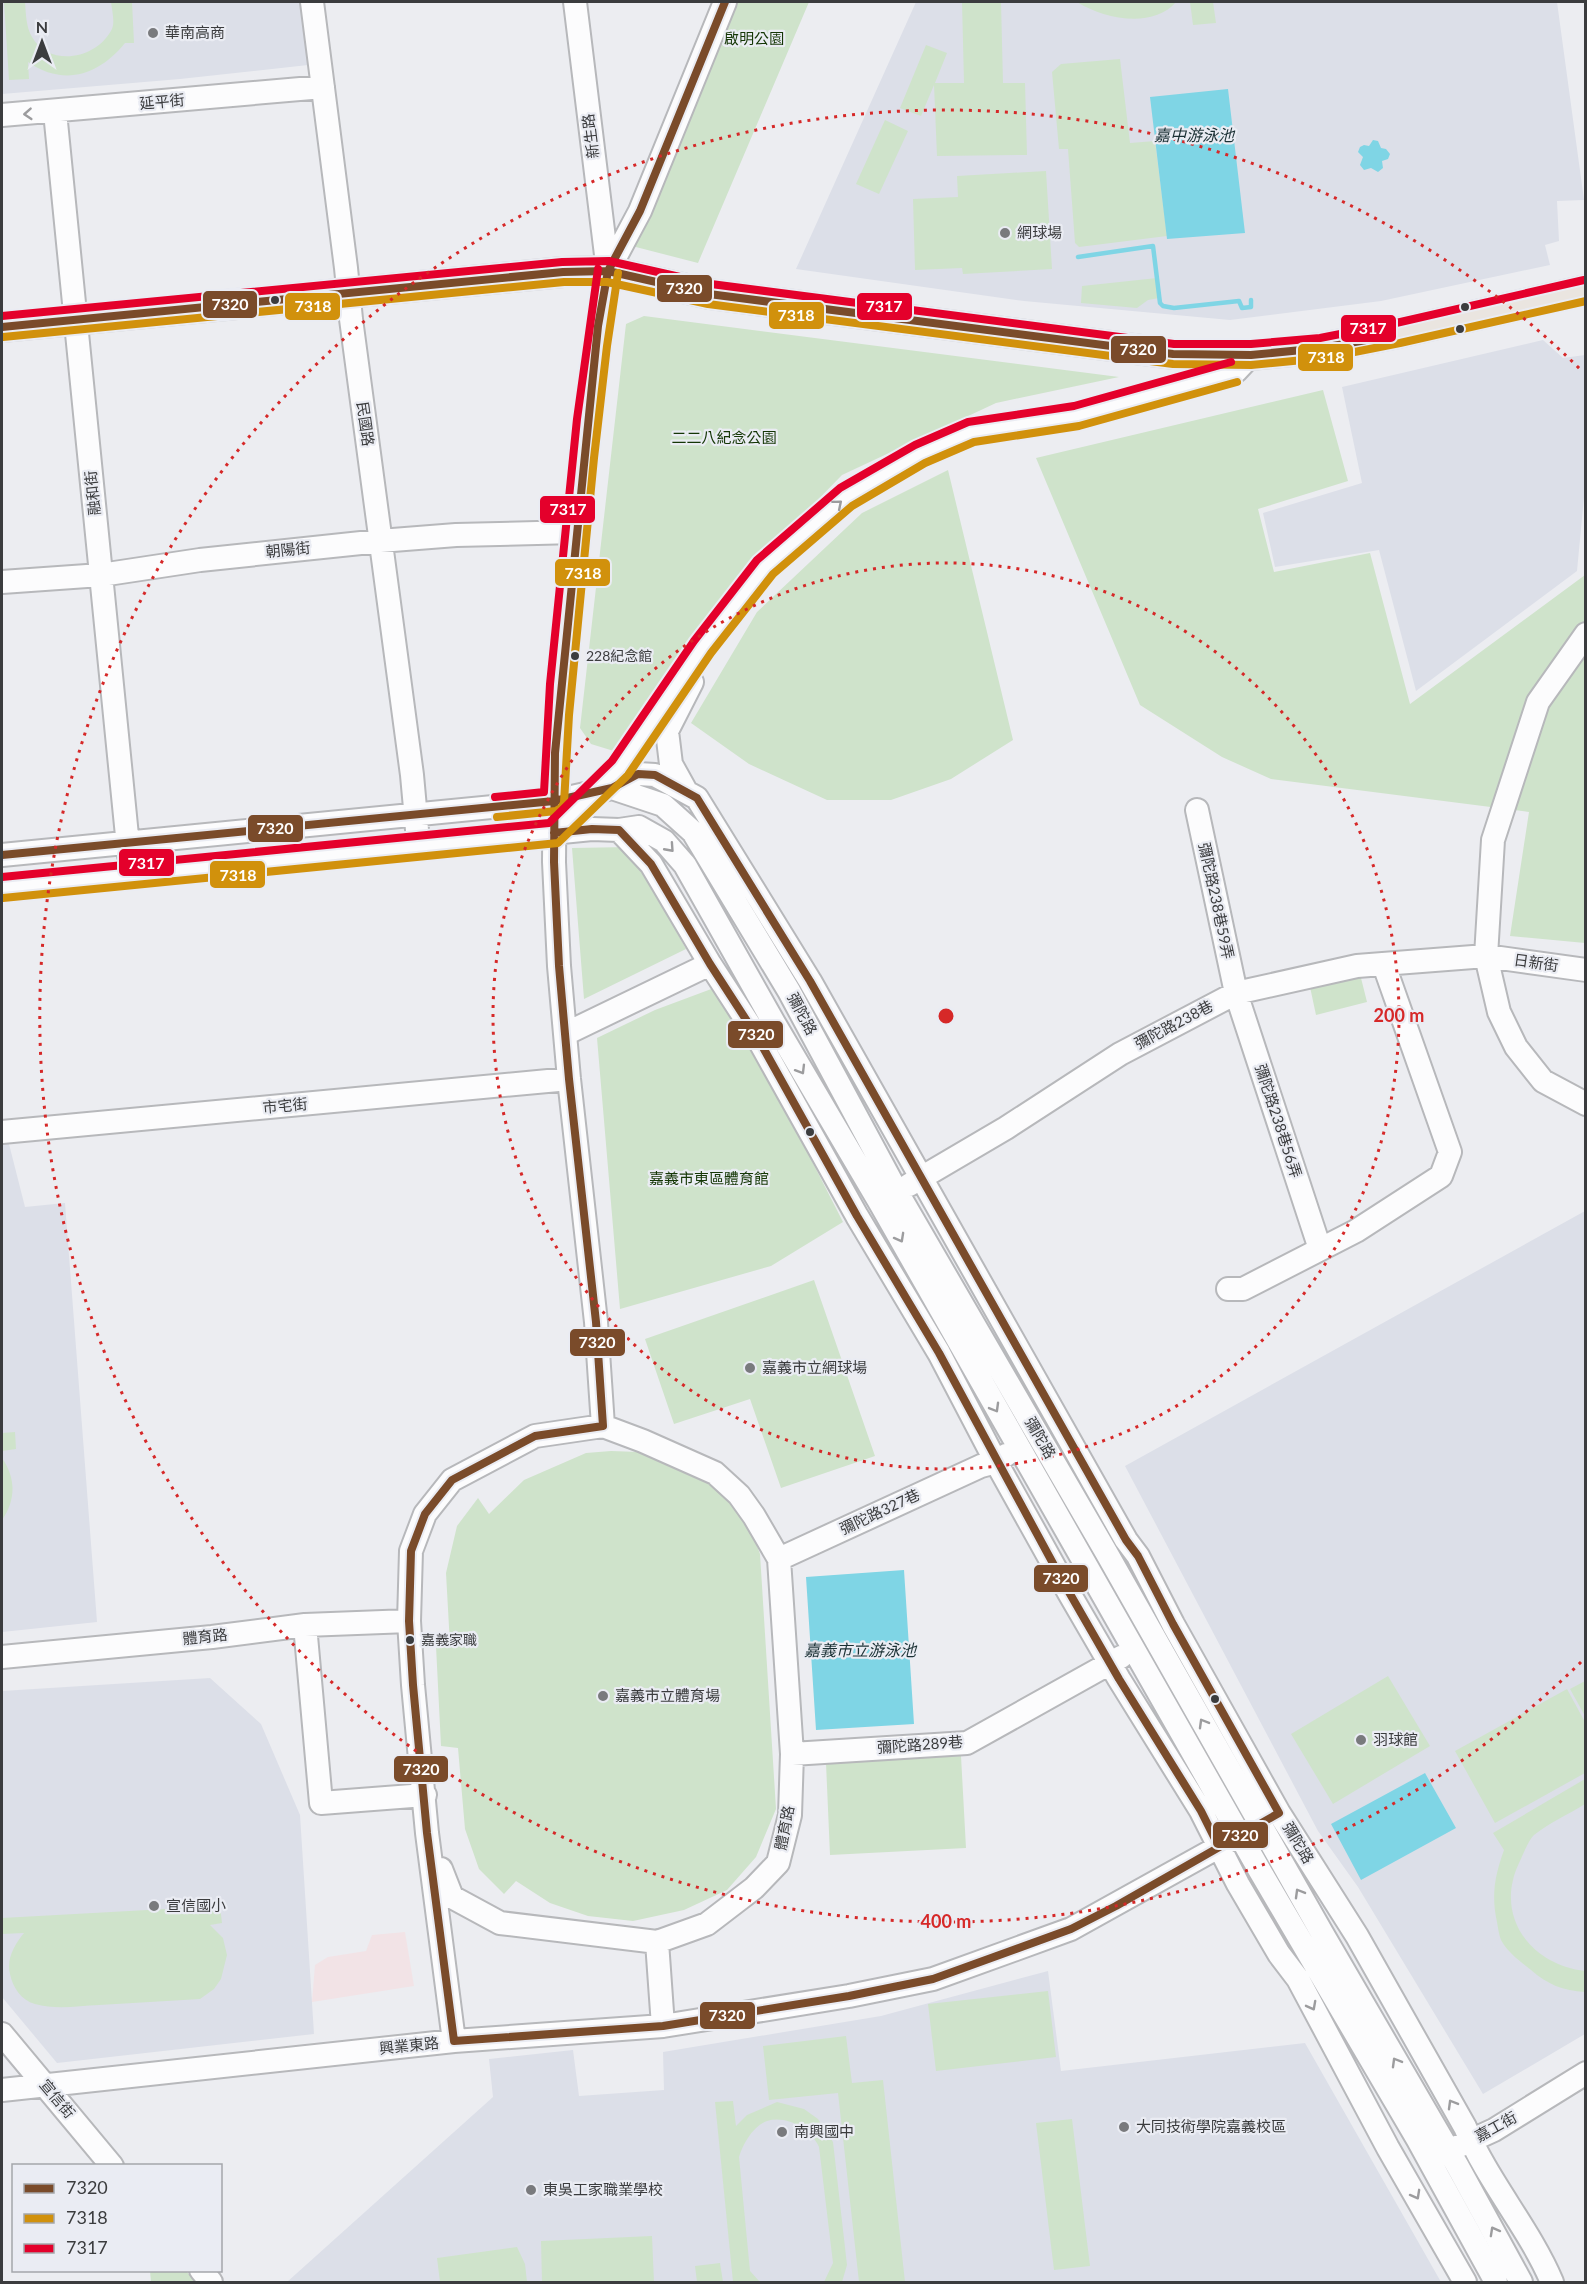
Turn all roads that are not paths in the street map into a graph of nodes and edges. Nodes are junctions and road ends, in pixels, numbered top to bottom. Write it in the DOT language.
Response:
graph roads {
  1 [pos="312,2"];
  2 [pos="575,2"];
  3 [pos="725,2"];
  4 [pos="323,87"];
  5 [pos="55,112"];
  6 [pos="2,115"];
  7 [pos="608,271"];
  8 [pos="1586,290"];
  9 [pos="349,293"];
  10 [pos="76,320"];
  11 [pos="2,327"];
  12 [pos="1251,355"];
  13 [pos="576,532"];
  14 [pos="380,541"];
  15 [pos="101,575"];
  16 [pos="2,582"];
  17 [pos="1586,634"];
  18 [pos="703,647"];
  19 [pos="604,790"];
  20 [pos="687,793"];
  21 [pos="554,801"];
  22 [pos="1197,810"];
  23 [pos="416,814"];
  24 [pos="619,830"];
  25 [pos="554,833"];
  26 [pos="128,843"];
  27 [pos="419,846"];
  28 [pos="2,855"];
  29 [pos="131,875"];
  30 [pos="2,888"];
  31 [pos="1486,956"];
  32 [pos="710,964"];
  33 [pos="1384,965"];
  34 [pos="1586,970"];
  35 [pos="1236,993"];
  36 [pos="565,1034"];
  37 [pos="569,1079"];
  38 [pos="1586,1104"];
  39 [pos="2,1132"];
  40 [pos="921,1178"];
  41 [pos="897,1192"];
  42 [pos="1320,1249"];
  43 [pos="1228,1289"];
  44 [pos="1053,1409"];
  45 [pos="603,1426"];
  46 [pos="1036,1431"];
  47 [pos="1018,1447"];
  48 [pos="989,1464"];
  49 [pos="1126,1540"];
  50 [pos="1106,1552"];
  51 [pos="779,1559"];
  52 [pos="1086,1564"];
  53 [pos="1062,1580"];
  54 [pos="409,1621"];
  55 [pos="1173,1624"];
  56 [pos="305,1625"];
  57 [pos="1144,1643"];
  58 [pos="2,1657"];
  59 [pos="1107,1667"];
  60 [pos="792,1754"];
  61 [pos="425,1795"];
  62 [pos="1270,1818"];
  63 [pos="427,1833"];
  64 [pos="1240,1835"];
  65 [pos="1220,1847"];
  66 [pos="1352,1928"];
  67 [pos="657,1942"];
  68 [pos="1318,1948"];
  69 [pos="1281,1970"];
  70 [pos="663,2026"];
  71 [pos="2,2034"];
  72 [pos="454,2041"];
  73 [pos="1586,2073"];
  74 [pos="46,2085"];
  75 [pos="2,2090"];
  76 [pos="1471,2142"];
  77 [pos="1438,2154"];
  78 [pos="110,2164"];
  79 [pos="1399,2166"];
  80 [pos="1550,2277"];
  81 [pos="1521,2282"];
  82 [pos="1465,2283"];
  83 [pos="1496,2283"];
  1 -- 4 [label="street, 民國路"];
  2 -- 7 [label="street, 新生路"];
  3 -- 7 [label="street"];
  4 -- 5 [label="street, 延平街"];
  4 -- 9 [label="street, 民國路"];
  5 -- 6 [label="street, 延平街, one-way"];
  5 -- 10 [label="street, 融和街"];
  7 -- 9 [label="main road"];
  7 -- 12 [label="main road"];
  7 -- 13 [label="street"];
  8 -- 12 [label="main road"];
  9 -- 10 [label="main road"];
  9 -- 14 [label="street, 民國路"];
  10 -- 11 [label="main road"];
  10 -- 15 [label="street, 融和街"];
  18 -- 12 [label="street, one-way"];
  13 -- 14 [label="street, 朝陽街"];
  13 -- 21 [label="street"];
  14 -- 15 [label="street, 朝陽街"];
  14 -- 23 [label="street, 民國路"];
  15 -- 16 [label="street, 朝陽街"];
  15 -- 26 [label="street, 融和街"];
  17 -- 31 [label="street"];
  18 -- 19 [label="street"];
  18 -- 20 [label="street"];
  19 -- 20 [label="street, 彌陀路"];
  19 -- 21 [label="street, 彌陀路"];
  19 -- 25 [label="street"];
  19 -- 41 [label="street, 彌陀路"];
  20 -- 40 [label="street, 彌陀路"];
  21 -- 23 [label="street, 彌陀路"];
  21 -- 25 [label="street"];
  22 -- 35 [label="street, 彌陀路238巷59弄"];
  23 -- 26 [label="street, 彌陀路"];
  23 -- 27 [label="street, 民國路"];
  24 -- 25 [label="street, 彌陀路"];
  24 -- 32 [label="street"];
  24 -- 47 [label="street, 彌陀路, one-way"];
  25 -- 27 [label="street, 彌陀路"];
  25 -- 36 [label="street"];
  26 -- 28 [label="street, 彌陀路"];
  26 -- 29 [label="street, 融和街"];
  27 -- 29 [label="street, 彌陀路"];
  29 -- 30 [label="street, 彌陀路"];
  31 -- 33 [label="street, 彌陀路238巷"];
  31 -- 34 [label="street, 日新街"];
  31 -- 38 [label="street"];
  32 -- 36 [label="street"];
  32 -- 48 [label="street"];
  33 -- 35 [label="street, 彌陀路238巷"];
  33 -- 42 [label="street"];
  35 -- 40 [label="street, 彌陀路238巷"];
  35 -- 42 [label="street, 彌陀路238巷56弄"];
  36 -- 37 [label="street"];
  37 -- 39 [label="street, 市宅街"];
  37 -- 45 [label="street"];
  40 -- 41 [label="street, 彌陀路238巷"];
  40 -- 44 [label="street, 彌陀路"];
  41 -- 46 [label="street, 彌陀路"];
  42 -- 43 [label="street"];
  44 -- 46 [label="street, 彌陀路327巷"];
  44 -- 49 [label="street, 彌陀路"];
  45 -- 51 [label="street, 體育路"];
  45 -- 54 [label="street, 體育路"];
  46 -- 47 [label="street, 彌陀路327巷"];
  46 -- 50 [label="street, 彌陀路"];
  47 -- 48 [label="street, 彌陀路327巷"];
  47 -- 52 [label="street, 彌陀路"];
  48 -- 51 [label="street, 彌陀路327巷"];
  48 -- 53 [label="street"];
  49 -- 50 [label="street"];
  49 -- 55 [label="street, 彌陀路"];
  50 -- 52 [label="street"];
  50 -- 57 [label="street, 彌陀路"];
  51 -- 60 [label="street, 體育路"];
  52 -- 53 [label="street"];
  52 -- 57 [label="street, 彌陀路"];
  53 -- 59 [label="street"];
  54 -- 56 [label="street, 體育路"];
  54 -- 61 [label="street, 體育路"];
  55 -- 57 [label="street, 彌陀路289巷"];
  55 -- 62 [label="street, 彌陀路"];
  56 -- 58 [label="street, 體育路"];
  56 -- 61 [label="street"];
  57 -- 59 [label="street, 彌陀路289巷"];
  62 -- 57 [label="street, 彌陀路, one-way"];
  57 -- 64 [label="street, 彌陀路"];
  59 -- 60 [label="street, 彌陀路289巷"];
  59 -- 65 [label="street"];
  60 -- 67 [label="street, 體育路"];
  61 -- 63 [label="street, 體育路"];
  62 -- 64 [label="street, 興業東路"];
  62 -- 66 [label="street, 彌陀路"];
  68 -- 62 [label="street, 彌陀路, one-way"];
  63 -- 67 [label="street, 體育路"];
  63 -- 72 [label="street, 體育路"];
  64 -- 65 [label="street, 興業東路"];
  64 -- 68 [label="street, 彌陀路"];
  65 -- 69 [label="street"];
  65 -- 70 [label="street, 興業東路"];
  66 -- 68 [label="street"];
  76 -- 66 [label="street, 彌陀路, one-way"];
  67 -- 70 [label="street"];
  68 -- 69 [label="street"];
  68 -- 77 [label="street, 彌陀路"];
  69 -- 79 [label="street, one-way"];
  70 -- 72 [label="street, 興業東路"];
  71 -- 74 [label="street, 宣信街"];
  72 -- 74 [label="street, 興業東路"];
  73 -- 76 [label="street, 嘉工街"];
  74 -- 75 [label="street, 興業東路"];
  74 -- 78 [label="street, 宣信街"];
  76 -- 77 [label="street, 嘉工街"];
  76 -- 80 [label="street, 彌陀路"];
  77 -- 79 [label="street, 嘉工街"];
  81 -- 77 [label="street, 彌陀路, one-way"];
  77 -- 83 [label="street, 彌陀路"];
  79 -- 82 [label="street, one-way"];
  80 -- 81 [label="street"];
}
